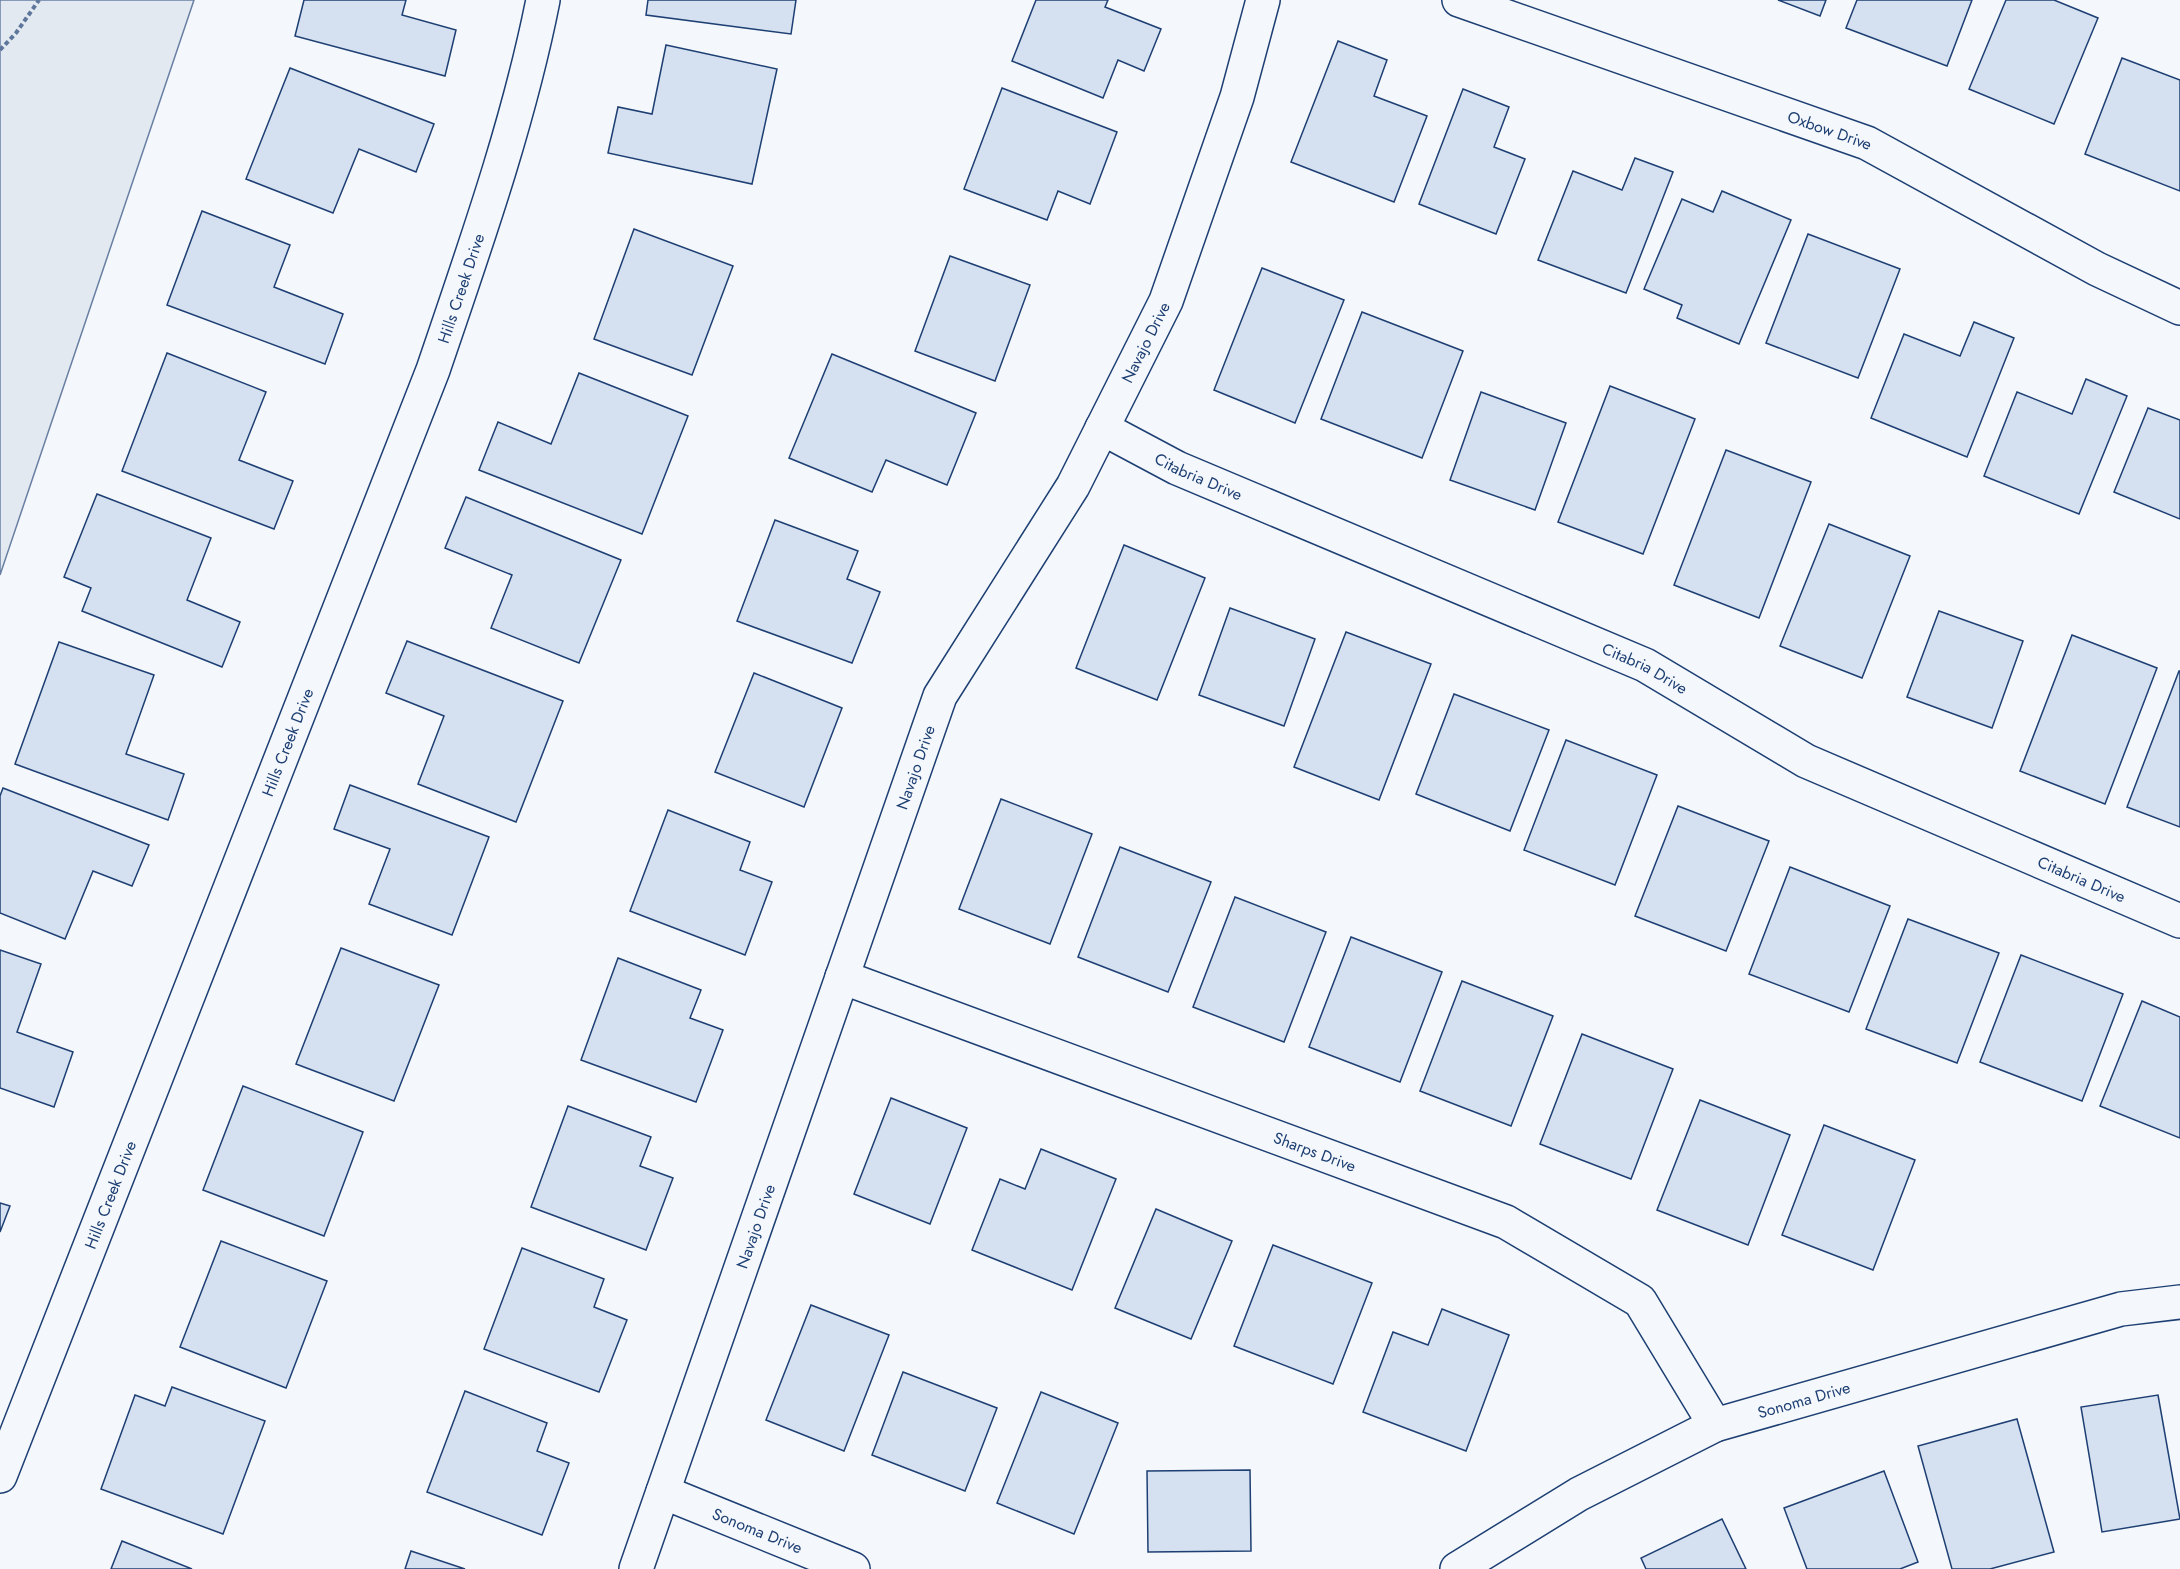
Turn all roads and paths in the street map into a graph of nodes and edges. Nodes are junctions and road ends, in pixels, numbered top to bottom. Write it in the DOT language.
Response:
graph roads {
  1 [pos="39,0"];
  2 [pos="543,0"];
  3 [pos="1263,0"];
  4 [pos="1459,0"];
  5 [pos="0,50"];
  6 [pos="2180,308"];
  7 [pos="1102,428"];
  8 [pos="2180,921"];
  9 [pos="842,977"];
  10 [pos="2180,1302"];
  11 [pos="1715,1425"];
  12 [pos="0,1476"];
  13 [pos="663,1492"];
  14 [pos="636,1569"];
  15 [pos="853,1569"];
  16 [pos="1457,1569"];
  1 -- 5 [label="path"];
  2 -- 12 [label="street, Hills Creek Drive"];
  3 -- 7 [label="street, Navajo Drive"];
  4 -- 6 [label="street, Oxbow Drive"];
  7 -- 8 [label="street, Citabria Drive"];
  7 -- 9 [label="street, Navajo Drive"];
  9 -- 11 [label="street, Sharps Drive"];
  9 -- 13 [label="street, Navajo Drive"];
  10 -- 11 [label="street, Sonoma Drive"];
  11 -- 16 [label="street, Sonoma Drive"];
  13 -- 14 [label="street, Navajo Drive"];
  13 -- 15 [label="street, Sonoma Drive"];
}
